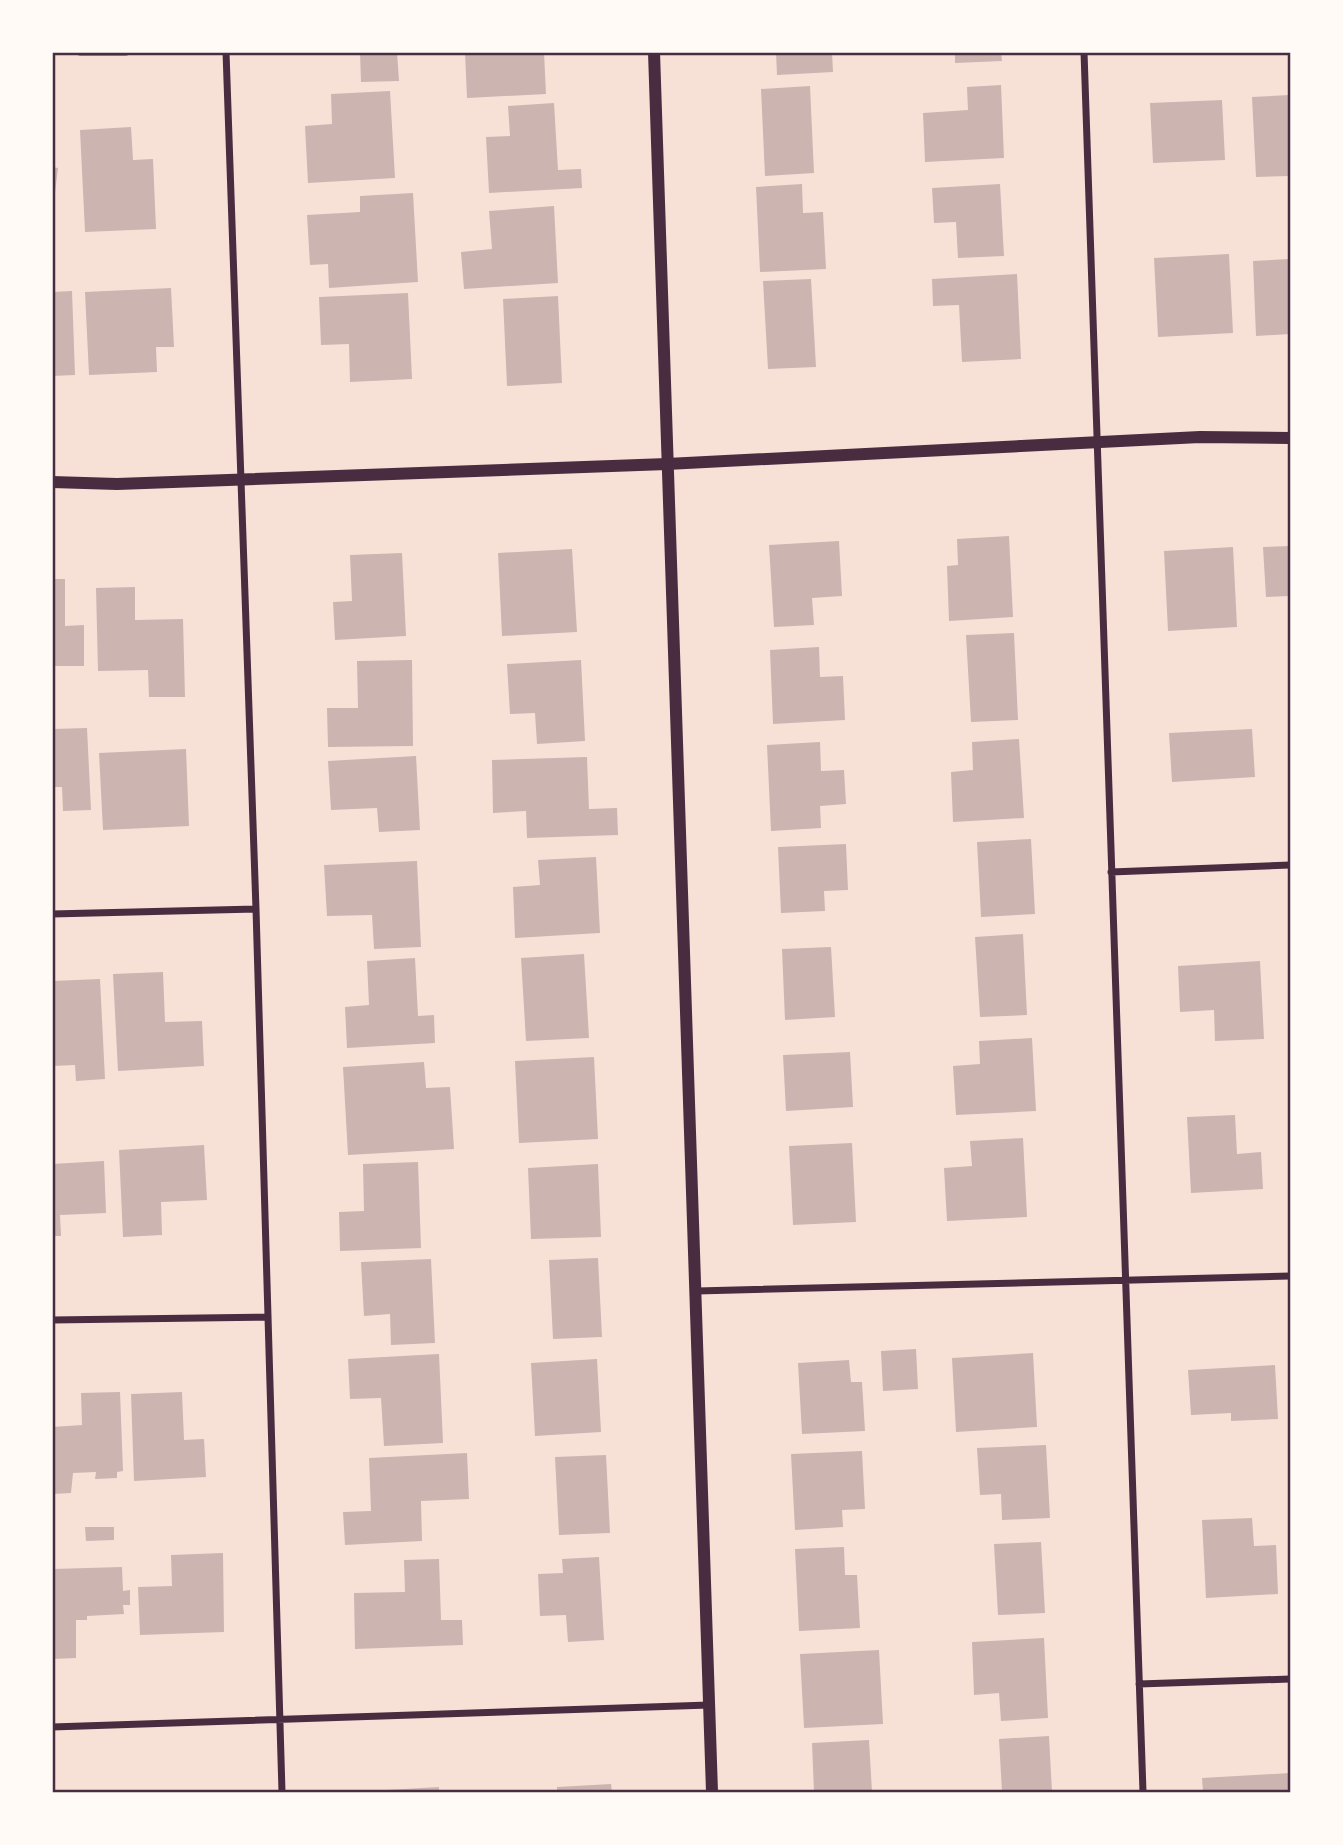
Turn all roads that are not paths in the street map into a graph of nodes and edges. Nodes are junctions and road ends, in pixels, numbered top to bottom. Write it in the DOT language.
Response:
graph roads {
  1 [pos="80,52"];
  2 [pos="127,52"];
  3 [pos="226,52"];
  4 [pos="654,52"];
  5 [pos="1084,52"];
  6 [pos="1290,438"];
  7 [pos="1098,442"];
  8 [pos="667,464"];
  9 [pos="241,478"];
  10 [pos="52,481"];
  11 [pos="1290,865"];
  12 [pos="1111,872"];
  13 [pos="256,909"];
  14 [pos="52,914"];
  15 [pos="1290,1276"];
  16 [pos="1125,1278"];
  17 [pos="697,1291"];
  18 [pos="266,1317"];
  19 [pos="52,1320"];
  20 [pos="1290,1679"];
  21 [pos="1139,1684"];
  22 [pos="709,1705"];
  23 [pos="279,1720"];
  24 [pos="52,1727"];
  25 [pos="282,1793"];
  26 [pos="712,1793"];
  27 [pos="1143,1793"];
  1 -- 2 [label="street"];
  3 -- 9 [label="street"];
  4 -- 8 [label="street"];
  5 -- 7 [label="street"];
  6 -- 7 [label="street"];
  7 -- 8 [label="street"];
  7 -- 12 [label="street"];
  8 -- 9 [label="street"];
  8 -- 17 [label="street"];
  9 -- 10 [label="street"];
  9 -- 13 [label="street"];
  11 -- 12 [label="street"];
  12 -- 16 [label="street"];
  13 -- 14 [label="street"];
  13 -- 18 [label="street"];
  15 -- 16 [label="street"];
  16 -- 17 [label="street"];
  16 -- 21 [label="street"];
  17 -- 22 [label="street"];
  18 -- 19 [label="street"];
  18 -- 23 [label="street"];
  20 -- 21 [label="street"];
  21 -- 27 [label="street"];
  22 -- 23 [label="street"];
  22 -- 26 [label="street"];
  23 -- 24 [label="street"];
  23 -- 25 [label="street"];
}
